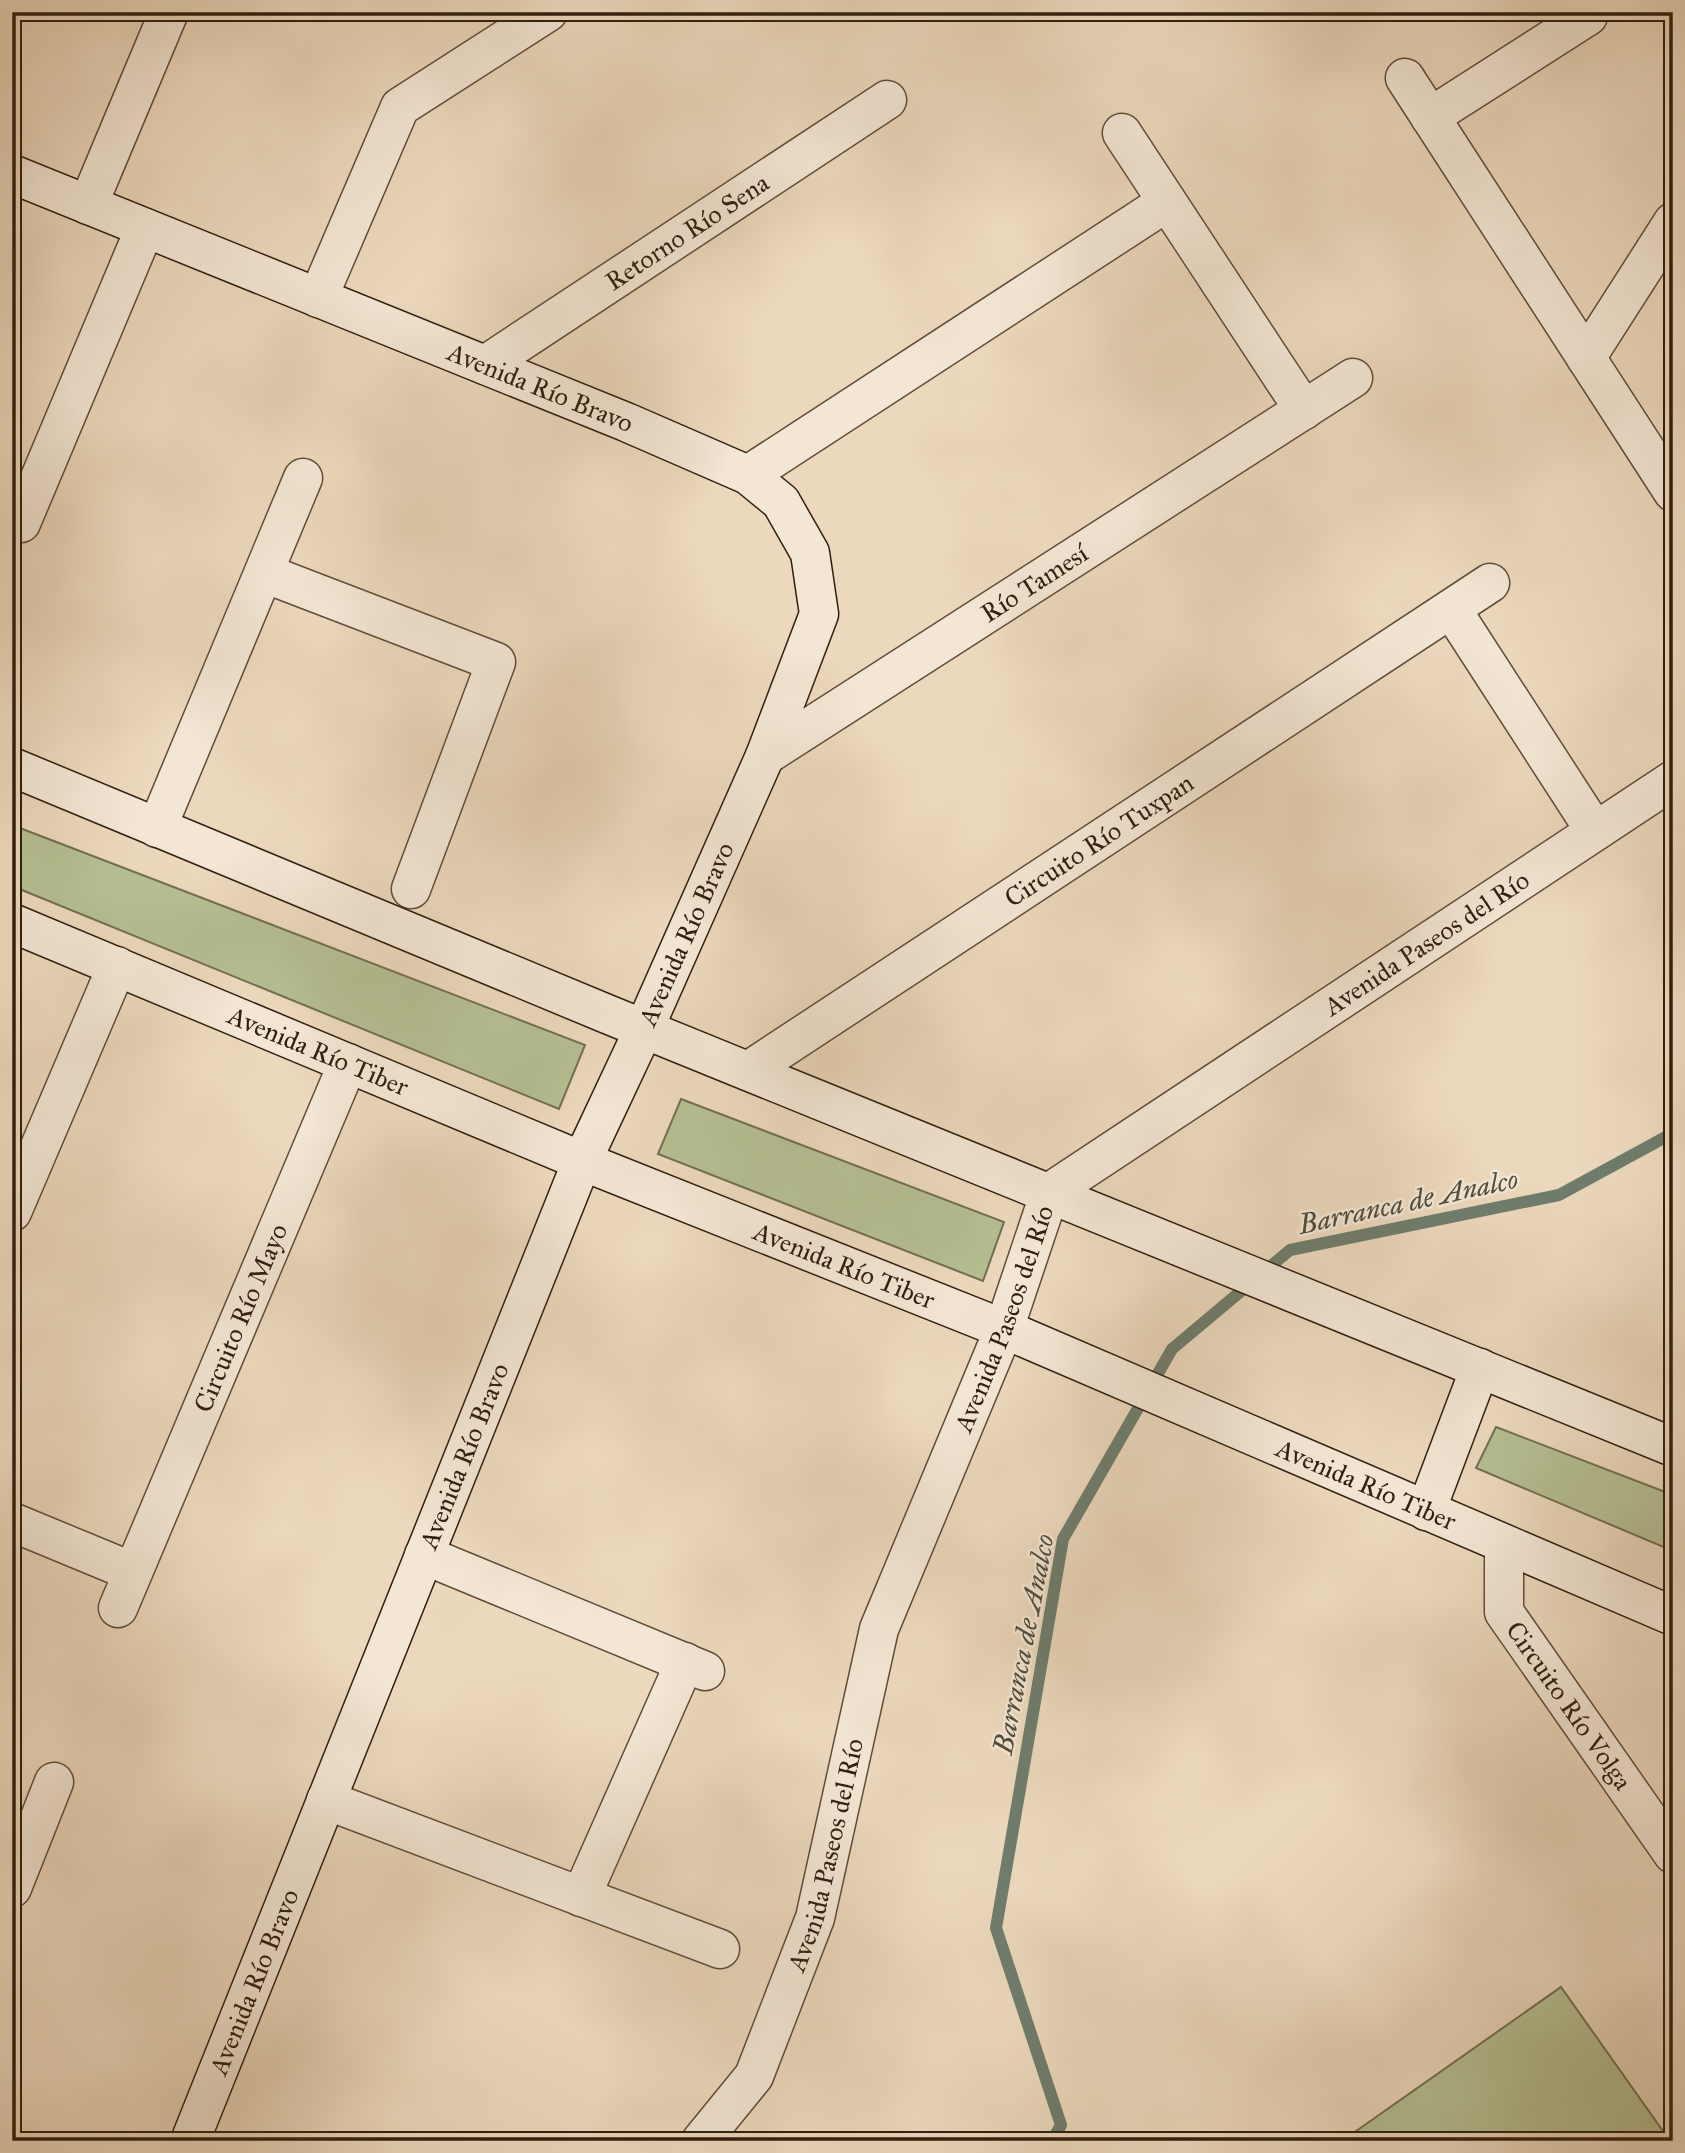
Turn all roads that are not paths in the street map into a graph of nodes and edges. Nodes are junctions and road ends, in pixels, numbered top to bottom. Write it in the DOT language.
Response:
graph roads {
  1 [pos="169,12"];
  2 [pos="548,12"];
  3 [pos="1588,16"];
  4 [pos="1405,78"];
  5 [pos="887,100"];
  6 [pos="1430,117"];
  7 [pos="1122,133"];
  8 [pos="12,174"];
  9 [pos="1167,202"];
  10 [pos="88,205"];
  11 [pos="1673,222"];
  12 [pos="145,228"];
  13 [pos="318,298"];
  14 [pos="1586,358"];
  15 [pos="485,365"];
  16 [pos="1353,378"];
  17 [pos="1304,410"];
  18 [pos="27,470"];
  19 [pos="748,475"];
  20 [pos="303,478"];
  21 [pos="1673,492"];
  22 [pos="22,523"];
  23 [pos="264,573"];
  24 [pos="1490,583"];
  25 [pos="1452,610"];
  26 [pos="765,757"];
  27 [pos="12,767"];
  28 [pos="1673,780"];
  29 [pos="157,828"];
  30 [pos="1595,831"];
  31 [pos="411,889"];
  32 [pos="12,923"];
  33 [pos="117,966"];
  34 [pos="645,1029"];
  35 [pos="348,1063"];
  36 [pos="748,1071"];
  37 [pos="582,1160"];
  38 [pos="1050,1192"];
  39 [pos="12,1212"];
  40 [pos="1004,1329"];
  41 [pos="1480,1368"];
  42 [pos="1673,1447"];
  43 [pos="1426,1511"];
  44 [pos="12,1522"];
  45 [pos="1504,1544"];
  46 [pos="424,1555"];
  47 [pos="133,1572"];
  48 [pos="118,1608"];
  49 [pos="1673,1616"];
  50 [pos="54,1782"];
  51 [pos="326,1800"];
  52 [pos="25,1817"];
  53 [pos="1673,1854"];
  54 [pos="12,1888"];
  55 [pos="581,1897"];
  56 [pos="720,1949"];
  57 [pos="190,2141"];
  58 [pos="701,2141"];
  1 -- 10 [label="street"];
  2 -- 13 [label="street"];
  3 -- 6 [label="street"];
  4 -- 6 [label="street"];
  5 -- 15 [label="street, Retorno Río Sena"];
  6 -- 14 [label="street"];
  7 -- 9 [label="street"];
  8 -- 10 [label="street, Avenida Río Bravo"];
  9 -- 17 [label="street"];
  9 -- 19 [label="street"];
  10 -- 12 [label="street, Avenida Río Bravo"];
  11 -- 14 [label="street"];
  12 -- 13 [label="street, Avenida Río Bravo"];
  12 -- 18 [label="street"];
  13 -- 15 [label="street, Avenida Río Bravo"];
  14 -- 21 [label="street"];
  15 -- 19 [label="street, Avenida Río Bravo"];
  16 -- 17 [label="street, Río Tamesí"];
  17 -- 26 [label="street, Río Tamesí"];
  18 -- 22 [label="street"];
  19 -- 26 [label="street, Avenida Río Bravo"];
  20 -- 23 [label="street"];
  23 -- 29 [label="street"];
  23 -- 31 [label="street"];
  24 -- 25 [label="street, Circuito Río Tuxpan"];
  25 -- 30 [label="street"];
  25 -- 36 [label="street, Circuito Río Tuxpan"];
  26 -- 34 [label="street, Avenida Río Bravo"];
  27 -- 29 [label="street"];
  28 -- 30 [label="street, Avenida Paseos del Río"];
  29 -- 34 [label="street"];
  30 -- 38 [label="street, Avenida Paseos del Río"];
  32 -- 33 [label="street, Avenida Río Tiber"];
  33 -- 35 [label="street, Avenida Río Tiber"];
  33 -- 39 [label="street"];
  34 -- 36 [label="street"];
  34 -- 37 [label="street, Avenida Río Bravo"];
  35 -- 37 [label="street, Avenida Río Tiber"];
  35 -- 47 [label="street, Circuito Río Mayo"];
  36 -- 38 [label="street"];
  37 -- 40 [label="street, Avenida Río Tiber"];
  37 -- 46 [label="street, Avenida Río Bravo"];
  38 -- 40 [label="street, Avenida Paseos del Río"];
  38 -- 41 [label="street"];
  40 -- 43 [label="street, Avenida Río Tiber"];
  40 -- 58 [label="street, Avenida Paseos del Río"];
  41 -- 42 [label="street"];
  41 -- 43 [label="street"];
  43 -- 45 [label="street, Avenida Río Tiber"];
  44 -- 47 [label="street"];
  45 -- 49 [label="street, Avenida Río Tiber"];
  45 -- 53 [label="street, Circuito Río Volga"];
  46 -- 51 [label="street, Avenida Río Bravo"];
  46 -- 55 [label="street"];
  47 -- 48 [label="street, Circuito Río Mayo"];
  50 -- 52 [label="street"];
  51 -- 55 [label="street"];
  51 -- 57 [label="street, Avenida Río Bravo"];
  52 -- 54 [label="street"];
  55 -- 56 [label="street"];
}
